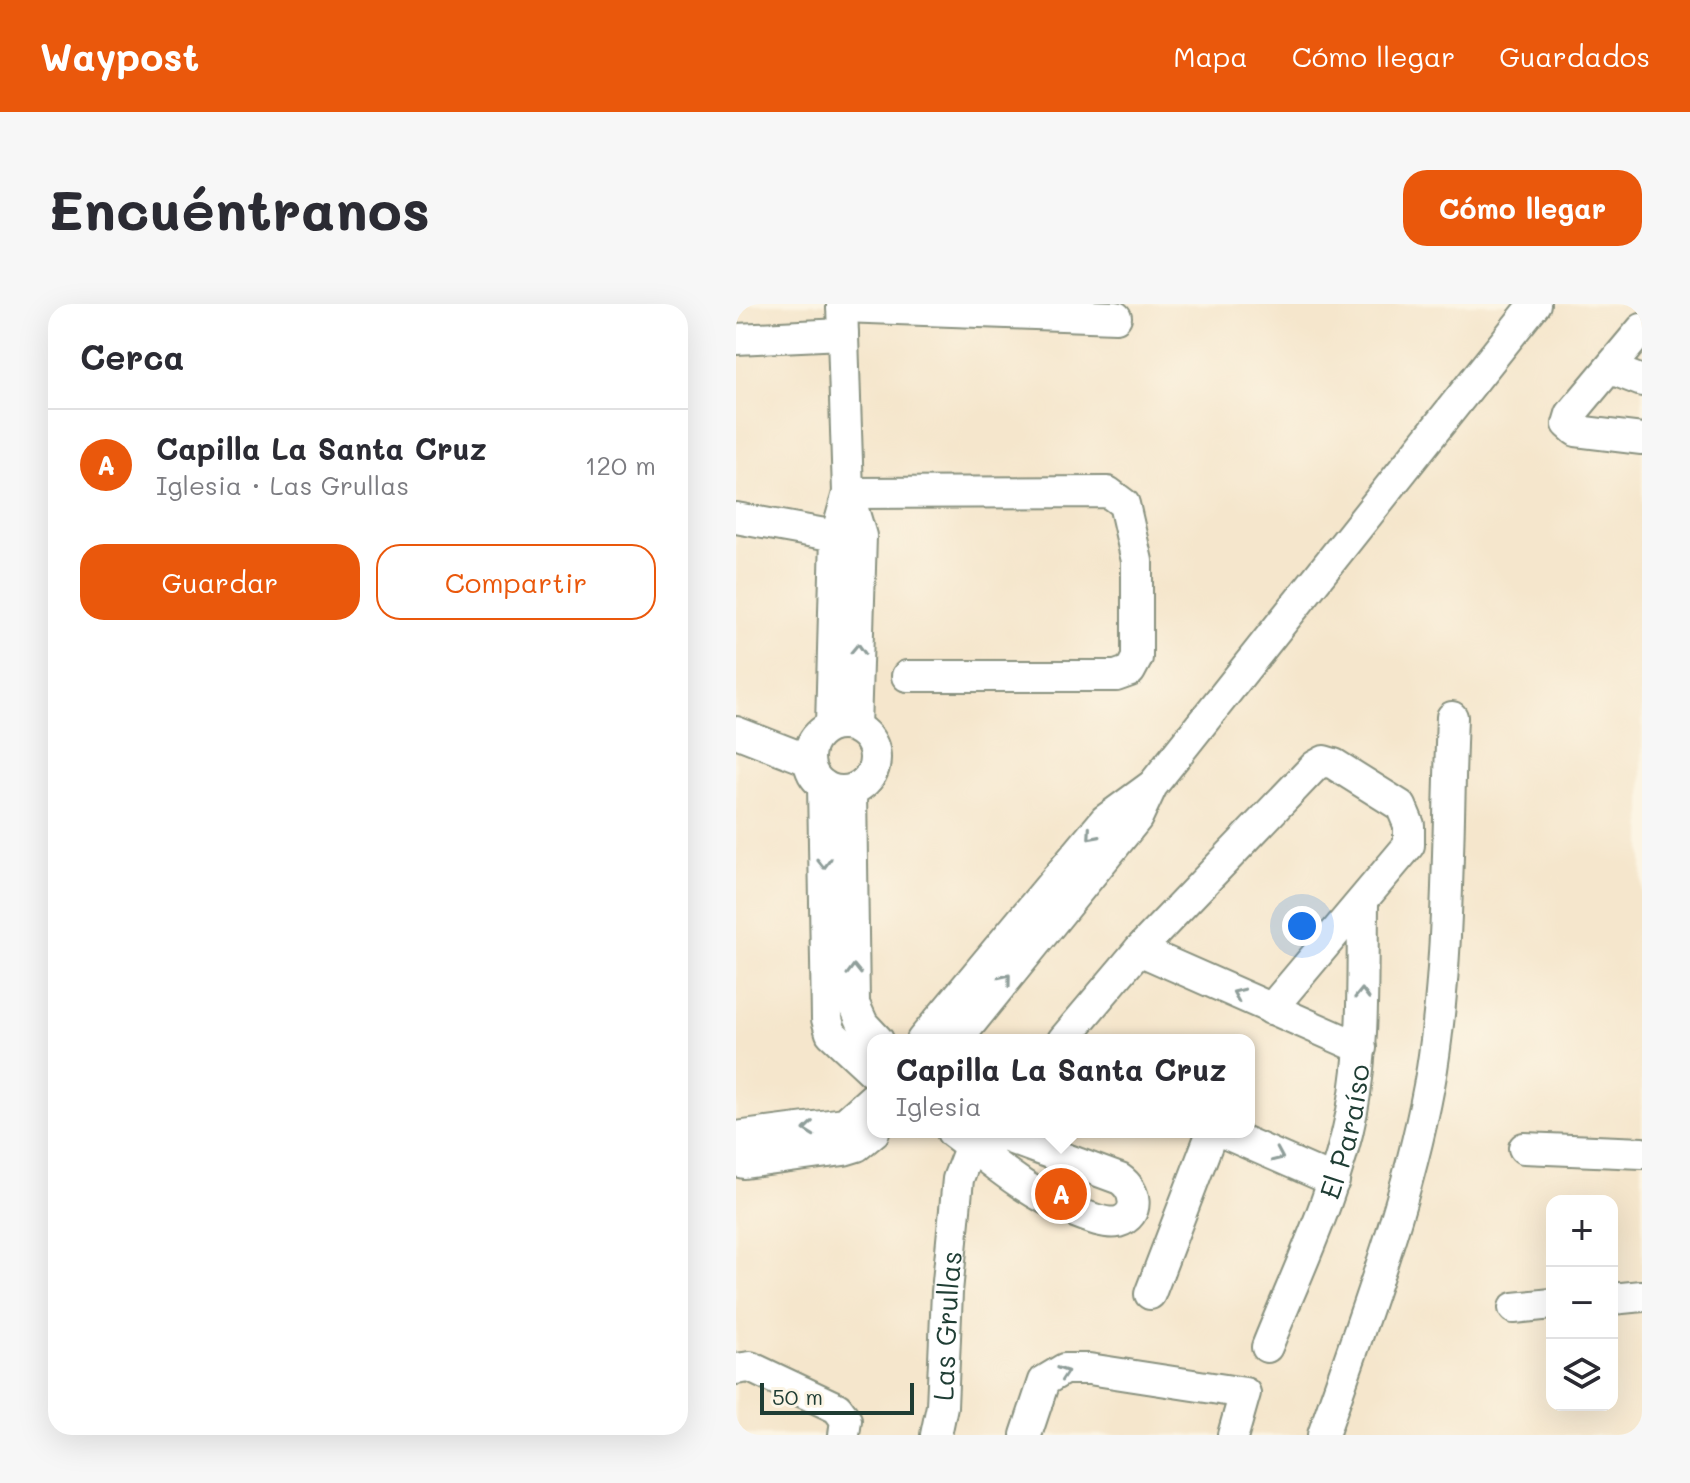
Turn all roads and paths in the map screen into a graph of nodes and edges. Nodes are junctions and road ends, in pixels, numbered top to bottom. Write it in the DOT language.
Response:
graph roads {
  1 [pos="1535,304"];
  2 [pos="842,315"];
  3 [pos="1116,317"];
  4 [pos="1642,329"];
  5 [pos="736,339"];
  6 [pos="1611,369"];
  7 [pos="1642,381"];
  8 [pos="1642,439"];
  9 [pos="848,493"];
  10 [pos="736,518"];
  11 [pos="849,536"];
  12 [pos="907,676"];
  13 [pos="1452,717"];
  14 [pos="843,727"];
  15 [pos="736,732"];
  16 [pos="827,779"];
  17 [pos="1152,786"];
  18 [pos="1363,903"];
  19 [pos="1139,950"];
  20 [pos="1271,1009"];
  21 [pos="872,1034"];
  22 [pos="927,1034"];
  23 [pos="962,1034"];
  24 [pos="1068,1034"];
  25 [pos="1361,1048"];
  26 [pos="867,1067"];
  27 [pos="867,1103"];
  28 [pos="736,1137"];
  29 [pos="867,1138"];
  30 [pos="1210,1138"];
  31 [pos="1236,1138"];
  32 [pos="987,1139"];
  33 [pos="1524,1148"];
  34 [pos="1642,1153"];
  35 [pos="736,1161"];
  36 [pos="1334,1181"];
  37 [pos="1150,1294"];
  38 [pos="1642,1296"];
  39 [pos="1618,1298"];
  40 [pos="1546,1305"];
  41 [pos="1514,1308"];
  42 [pos="1267,1347"];
  43 [pos="736,1369"];
  44 [pos="844,1435"];
  45 [pos="936,1435"];
  46 [pos="1026,1435"];
  47 [pos="1233,1435"];
  48 [pos="1323,1435"];
  1 -- 17 [label="street"];
  2 -- 3 [label="street"];
  2 -- 5 [label="street"];
  2 -- 9 [label="street"];
  4 -- 6 [label="street"];
  6 -- 7 [label="street"];
  6 -- 8 [label="street"];
  9 -- 11 [label="street"];
  9 -- 12 [label="street"];
  10 -- 11 [label="street"];
  11 -- 14 [label="street"];
  13 -- 48 [label="street"];
  14 -- 16 [label="street"];
  14 -- 16 [label="street"];
  15 -- 16 [label="street"];
  21 -- 16 [label="street, one-way"];
  16 -- 26 [label="street, one-way"];
  17 -- 22 [label="street, one-way"];
  23 -- 17 [label="street, one-way"];
  18 -- 19 [label="street"];
  18 -- 20 [label="street"];
  25 -- 18 [label="street, El Paraíso, one-way"];
  20 -- 19 [label="street, one-way"];
  19 -- 24 [label="street"];
  20 -- 25 [label="street"];
  25 -- 36 [label="street, El Paraíso"];
  27 -- 28 [label="street, one-way"];
  29 -- 35 [label="street"];
  30 -- 37 [label="street"];
  31 -- 36 [label="street, one-way"];
  32 -- 45 [label="street, Las Grullas"];
  33 -- 34 [label="street"];
  36 -- 42 [label="street, El Paraíso"];
  38 -- 39 [label="street"];
  40 -- 41 [label="street"];
  43 -- 44 [label="street"];
  46 -- 47 [label="street, one-way"];
}
